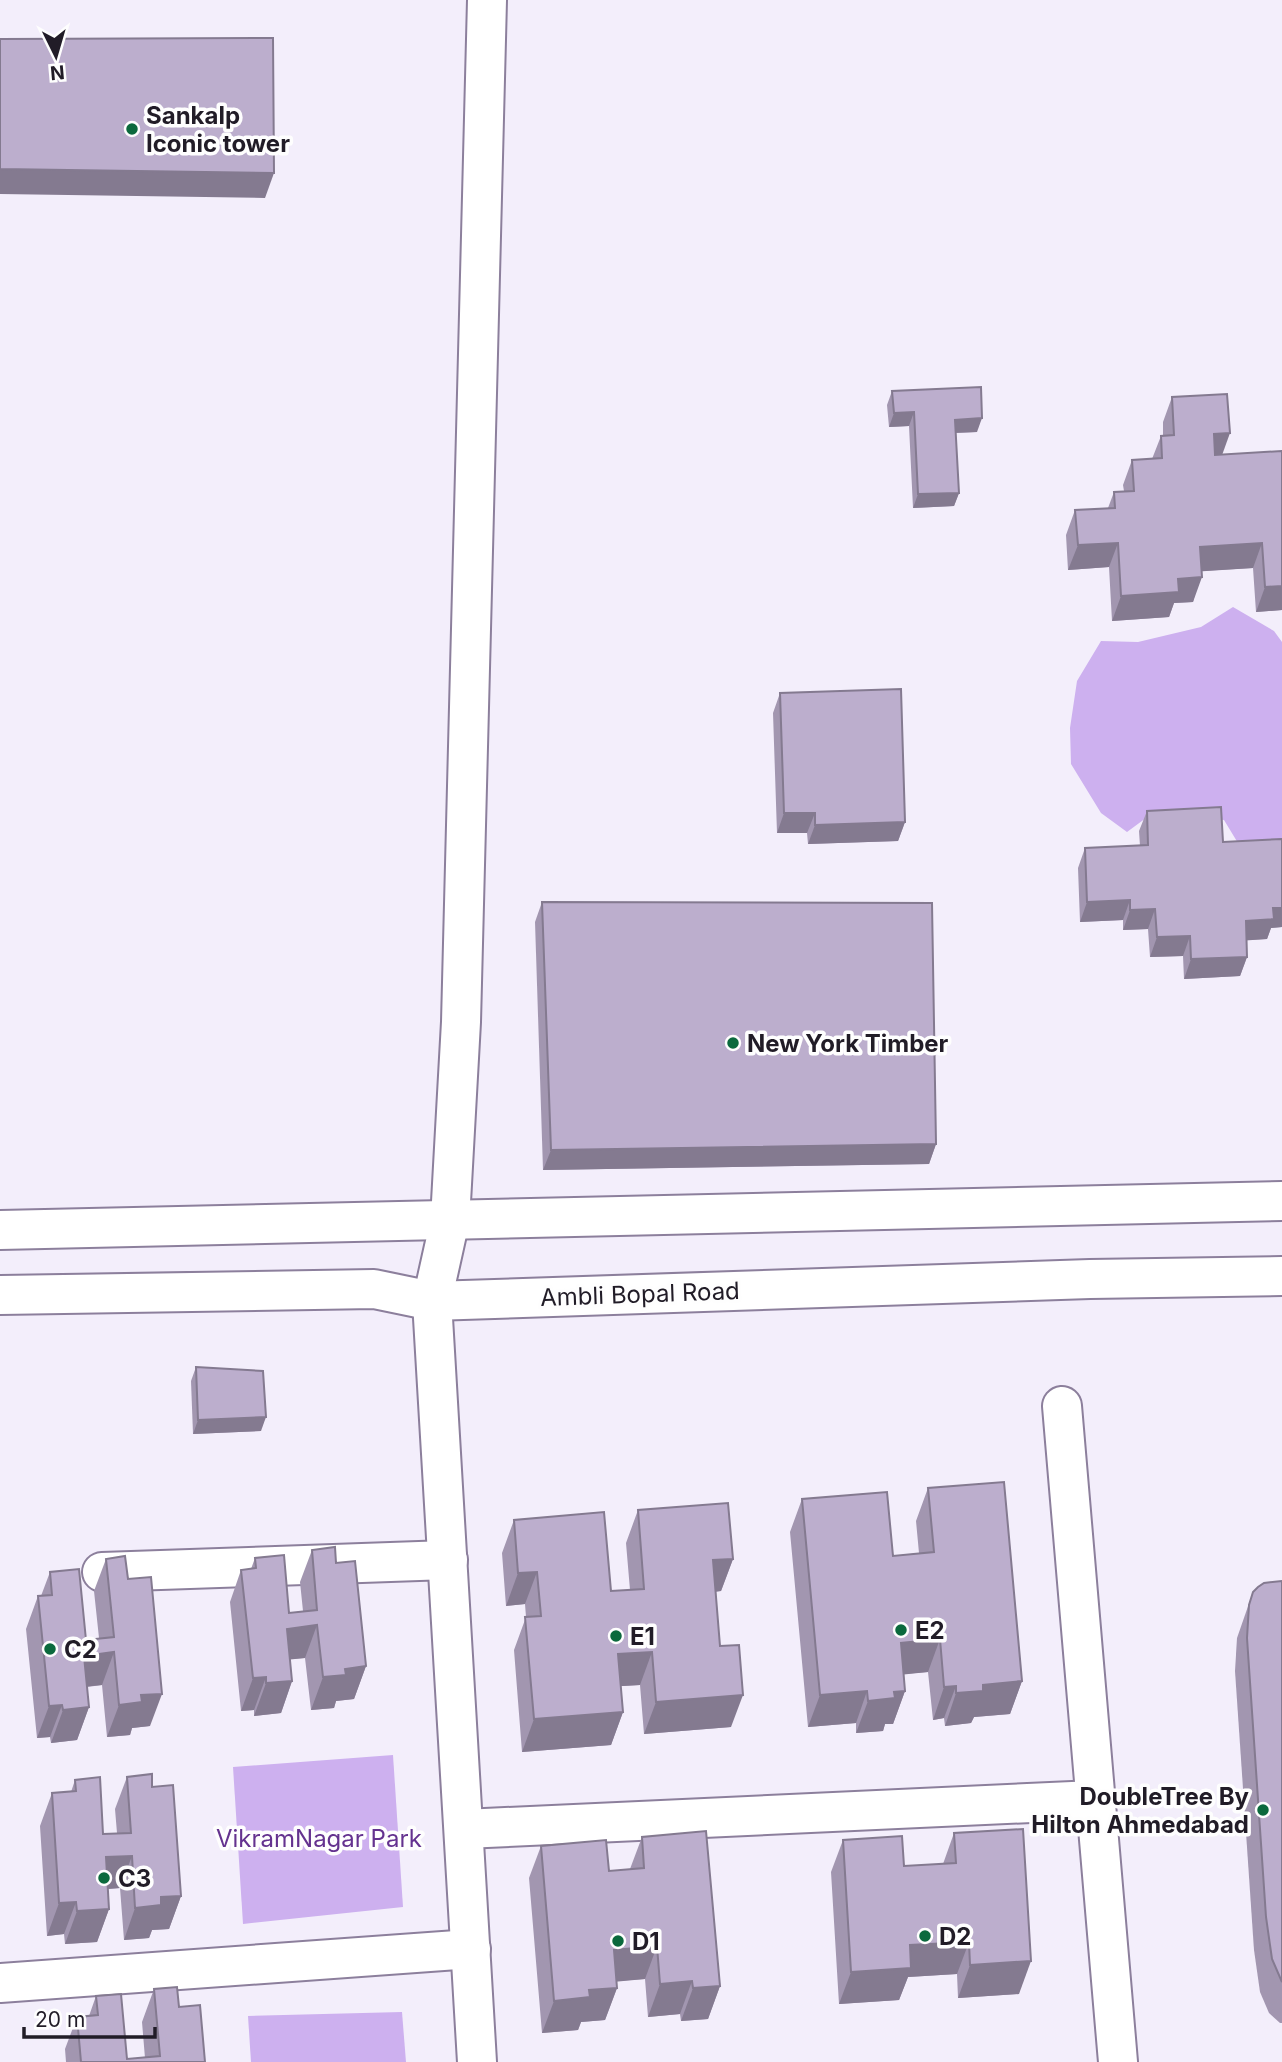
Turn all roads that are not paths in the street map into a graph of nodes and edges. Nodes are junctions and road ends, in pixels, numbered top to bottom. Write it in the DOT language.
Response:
graph roads {
  1 [pos="487,0"];
  2 [pos="1282,1201"];
  3 [pos="450,1220"];
  4 [pos="0,1230"];
  5 [pos="1282,1276"];
  6 [pos="0,1295"];
  7 [pos="432,1301"];
  8 [pos="1062,1406"];
  9 [pos="447,1560"];
  10 [pos="102,1572"];
  11 [pos="1095,1800"];
  12 [pos="464,1829"];
  13 [pos="471,1949"];
  14 [pos="0,1983"];
  15 [pos="477,2062"];
  16 [pos="1118,2062"];
  1 -- 3 [label="street"];
  2 -- 3 [label="street"];
  3 -- 4 [label="street"];
  3 -- 7 [label="street"];
  5 -- 7 [label="street, Ambli Bopal Road"];
  6 -- 7 [label="street, Ambli Bopal Road"];
  7 -- 9 [label="street"];
  8 -- 11 [label="street"];
  9 -- 10 [label="street"];
  9 -- 12 [label="street"];
  11 -- 12 [label="street"];
  11 -- 16 [label="street"];
  12 -- 13 [label="street"];
  13 -- 14 [label="street"];
  13 -- 15 [label="street"];
}
